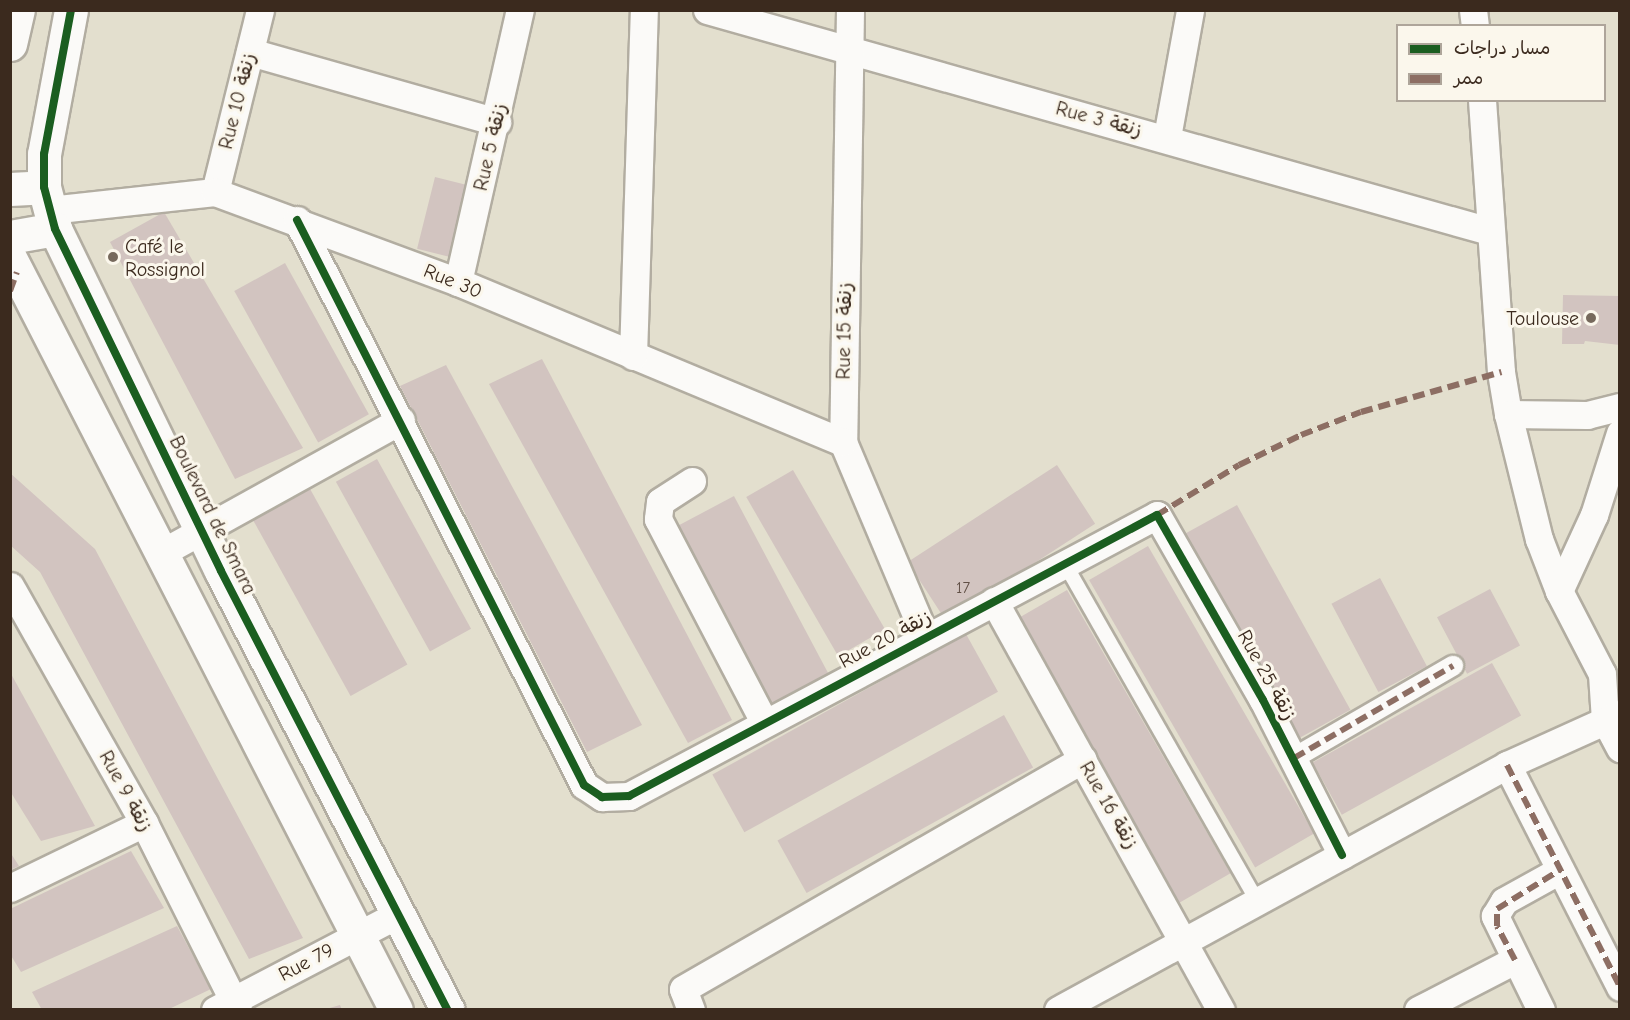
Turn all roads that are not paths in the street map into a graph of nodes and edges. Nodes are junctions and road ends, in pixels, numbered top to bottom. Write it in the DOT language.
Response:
graph roads {
  1 [pos="18,10"];
  2 [pos="71,10"];
  3 [pos="260,10"];
  4 [pos="520,10"];
  5 [pos="644,10"];
  6 [pos="707,10"];
  7 [pos="850,10"];
  8 [pos="1190,10"];
  9 [pos="11,43"];
  10 [pos="250,51"];
  11 [pos="847,52"];
  12 [pos="1482,102"];
  13 [pos="497,122"];
  14 [pos="1167,137"];
  15 [pos="10,189"];
  16 [pos="215,192"];
  17 [pos="49,208"];
  18 [pos="297,220"];
  19 [pos="1489,231"];
  20 [pos="10,237"];
  21 [pos="13,274"];
  22 [pos="458,282"];
  23 [pos="633,356"];
  24 [pos="1620,407"];
  25 [pos="1508,414"];
  26 [pos="401,420"];
  27 [pos="1620,434"];
  28 [pos="843,442"];
  29 [pos="692,481"];
  30 [pos="1157,515"];
  31 [pos="201,529"];
  32 [pos="163,552"];
  33 [pos="1065,564"];
  34 [pos="10,586"];
  35 [pos="1559,591"];
  36 [pos="994,602"];
  37 [pos="925,636"];
  38 [pos="1453,666"];
  39 [pos="1611,679"];
  40 [pos="1612,717"];
  41 [pos="764,722"];
  42 [pos="1620,748"];
  43 [pos="1294,758"];
  44 [pos="1083,759"];
  45 [pos="1507,765"];
  46 [pos="144,823"];
  47 [pos="1342,855"];
  48 [pos="1560,870"];
  49 [pos="10,888"];
  50 [pos="1257,901"];
  51 [pos="397,915"];
  52 [pos="358,935"];
  53 [pos="1182,939"];
  54 [pos="1515,960"];
  55 [pos="1620,987"];
  56 [pos="229,1006"];
  57 [pos="396,1010"];
  58 [pos="448,1010"];
  59 [pos="691,1010"];
  60 [pos="1058,1010"];
  61 [pos="1221,1010"];
  62 [pos="1418,1010"];
  63 [pos="1541,1010"];
  1 -- 9 [label="street"];
  2 -- 17 [label="street"];
  3 -- 10 [label="street, Rue 10 زنقة"];
  4 -- 13 [label="street, Rue 5 زنقة"];
  5 -- 23 [label="street"];
  6 -- 11 [label="street, Rue 3 زنقة"];
  7 -- 11 [label="street, Rue 15 زنقة"];
  8 -- 14 [label="street"];
  10 -- 13 [label="street"];
  10 -- 16 [label="street, Rue 10 زنقة"];
  11 -- 14 [label="street, Rue 3 زنقة"];
  11 -- 28 [label="street, Rue 15 زنقة"];
  12 -- 19 [label="street"];
  13 -- 22 [label="street, Rue 5 زنقة"];
  14 -- 19 [label="street, Rue 3 زنقة"];
  15 -- 17 [label="street"];
  16 -- 17 [label="street, Rue 30"];
  16 -- 18 [label="street, Rue 30"];
  17 -- 20 [label="street"];
  17 -- 31 [label="street, Boulevard de Smara"];
  18 -- 22 [label="street, Rue 30"];
  18 -- 26 [label="street"];
  19 -- 25 [label="street"];
  21 -- 32 [label="street"];
  22 -- 23 [label="street, Rue 30"];
  23 -- 28 [label="street, Rue 30"];
  24 -- 25 [label="street"];
  25 -- 35 [label="street"];
  26 -- 31 [label="street"];
  26 -- 41 [label="street, Rue 20 زنقة"];
  27 -- 35 [label="street"];
  28 -- 37 [label="street, Rue 15 زنقة"];
  29 -- 41 [label="street"];
  30 -- 33 [label="street, Rue 20 زنقة"];
  30 -- 43 [label="street, Rue 25 زنقة"];
  31 -- 32 [label="street"];
  31 -- 51 [label="street, Boulevard de Smara"];
  32 -- 52 [label="street"];
  33 -- 36 [label="street, Rue 20 زنقة"];
  33 -- 50 [label="lane"];
  34 -- 46 [label="street, Rue 9 زنقة"];
  35 -- 39 [label="street"];
  36 -- 37 [label="street, Rue 20 زنقة"];
  36 -- 44 [label="street, Rue 16 زنقة"];
  37 -- 41 [label="street, Rue 20 زنقة"];
  38 -- 43 [label="street"];
  39 -- 40 [label="street"];
  40 -- 42 [label="street"];
  40 -- 45 [label="street"];
  43 -- 47 [label="street, Rue 25 زنقة"];
  44 -- 53 [label="street, Rue 16 زنقة"];
  44 -- 59 [label="street"];
  45 -- 47 [label="street"];
  45 -- 48 [label="street"];
  46 -- 49 [label="street"];
  46 -- 56 [label="street, Rue 9 زنقة"];
  47 -- 50 [label="street"];
  48 -- 54 [label="street"];
  48 -- 55 [label="street"];
  50 -- 53 [label="street"];
  51 -- 52 [label="street, Rue 79"];
  51 -- 58 [label="street, Boulevard de Smara"];
  52 -- 56 [label="street, Rue 79"];
  52 -- 57 [label="street"];
  53 -- 60 [label="street"];
  53 -- 61 [label="street, Rue 16 زنقة"];
  54 -- 62 [label="street"];
  54 -- 63 [label="street"];
}
